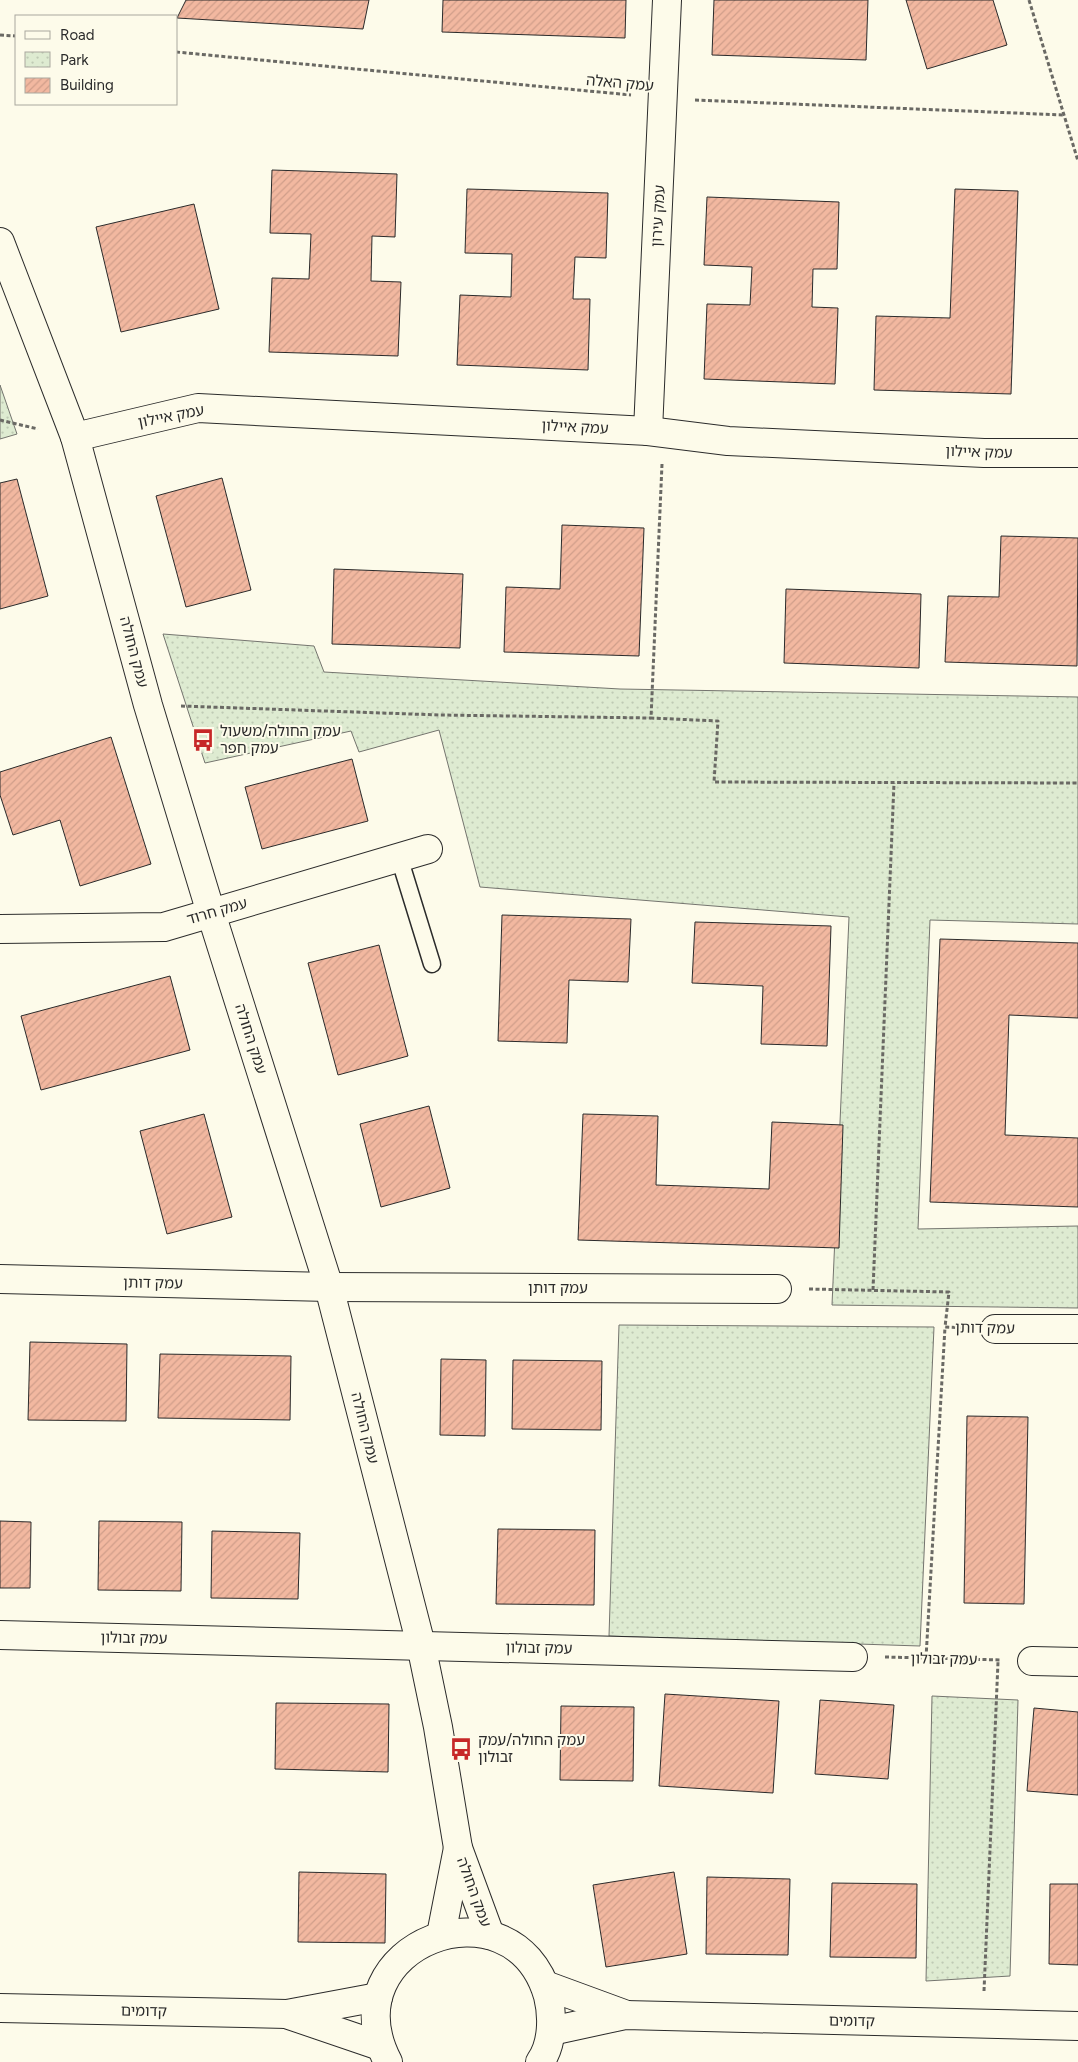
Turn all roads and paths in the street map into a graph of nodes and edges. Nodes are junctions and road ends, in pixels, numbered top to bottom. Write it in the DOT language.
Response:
graph roads {
  1 [pos="667,0"];
  2 [pos="1030,0"];
  3 [pos="0,35"];
  4 [pos="15,36"];
  5 [pos="178,52"];
  6 [pos="663,98"];
  7 [pos="1064,115"];
  8 [pos="1078,161"];
  9 [pos="0,242"];
  10 [pos="656,432"];
  11 [pos="75,437"];
  12 [pos="1078,453"];
  13 [pos="148,705"];
  14 [pos="651,718"];
  15 [pos="894,783"];
  16 [pos="1078,784"];
  17 [pos="428,849"];
  18 [pos="399,857"];
  19 [pos="210,913"];
  20 [pos="0,929"];
  21 [pos="432,964"];
  22 [pos="0,1280"];
  23 [pos="330,1287"];
  24 [pos="777,1289"];
  25 [pos="872,1290"];
  26 [pos="945,1327"];
  27 [pos="995,1328"];
  28 [pos="1078,1329"];
  29 [pos="0,1635"];
  30 [pos="421,1645"];
  31 [pos="853,1656"];
  32 [pos="926,1658"];
  33 [pos="998,1660"];
  34 [pos="1032,1661"];
  35 [pos="1078,1662"];
  36 [pos="458,1848"];
  37 [pos="441,1935"];
  38 [pos="490,1935"];
  39 [pos="545,1986"];
  40 [pos="378,1997"];
  41 [pos="0,2008"];
  42 [pos="287,2014"];
  43 [pos="625,2015"];
  44 [pos="982,2024"];
  45 [pos="1078,2026"];
  46 [pos="551,2031"];
  47 [pos="384,2054"];
  48 [pos="540,2062"];
  1 -- 6 [label="street, עמק עירון"];
  2 -- 7 [label="path"];
  3 -- 4 [label="path"];
  5 -- 6 [label="path, עמק האלה"];
  6 -- 7 [label="path, עמק האלה"];
  6 -- 10 [label="street, עמק עירון"];
  7 -- 8 [label="path"];
  9 -- 11 [label="street, עמק החולה"];
  10 -- 11 [label="street, עמק איילון"];
  10 -- 12 [label="street, עמק איילון"];
  10 -- 14 [label="path"];
  11 -- 13 [label="street, עמק החולה"];
  13 -- 14 [label="path"];
  13 -- 19 [label="street, עמק החולה"];
  14 -- 15 [label="path"];
  15 -- 16 [label="path"];
  15 -- 25 [label="path"];
  17 -- 18 [label="street, עמק חרוד"];
  18 -- 19 [label="street, עמק חרוד"];
  18 -- 21 [label="lane"];
  19 -- 20 [label="street, עמק חרוד"];
  19 -- 23 [label="street, עמק החולה"];
  22 -- 23 [label="street, עמק דותן"];
  23 -- 24 [label="street, עמק דותן"];
  23 -- 30 [label="street, עמק החולה"];
  24 -- 25 [label="path, עמק דותן"];
  25 -- 26 [label="path, עמק דותן"];
  26 -- 27 [label="path, עמק דותן"];
  26 -- 32 [label="path"];
  27 -- 28 [label="street, עמק דותן"];
  29 -- 30 [label="street, עמק זבולון"];
  30 -- 31 [label="street, עמק זבולון"];
  30 -- 36 [label="street, עמק החולה"];
  31 -- 32 [label="path, עמק זבולון"];
  32 -- 33 [label="path, עמק זבולון"];
  33 -- 34 [label="path, עמק זבולון"];
  33 -- 44 [label="path"];
  34 -- 35 [label="street"];
  36 -- 37 [label="street, עמק החולה"];
  36 -- 38 [label="street, עמק החולה"];
  37 -- 38 [label="street"];
  37 -- 40 [label="street"];
  38 -- 39 [label="street"];
  39 -- 43 [label="street, קדומים"];
  39 -- 46 [label="street"];
  40 -- 42 [label="street, קדומים"];
  40 -- 47 [label="street"];
  41 -- 42 [label="street, קדומים"];
  42 -- 47 [label="street, קדומים"];
  43 -- 44 [label="street, קדומים"];
  43 -- 46 [label="street, קדומים"];
  44 -- 45 [label="street, קדומים"];
  46 -- 48 [label="street"];
}
